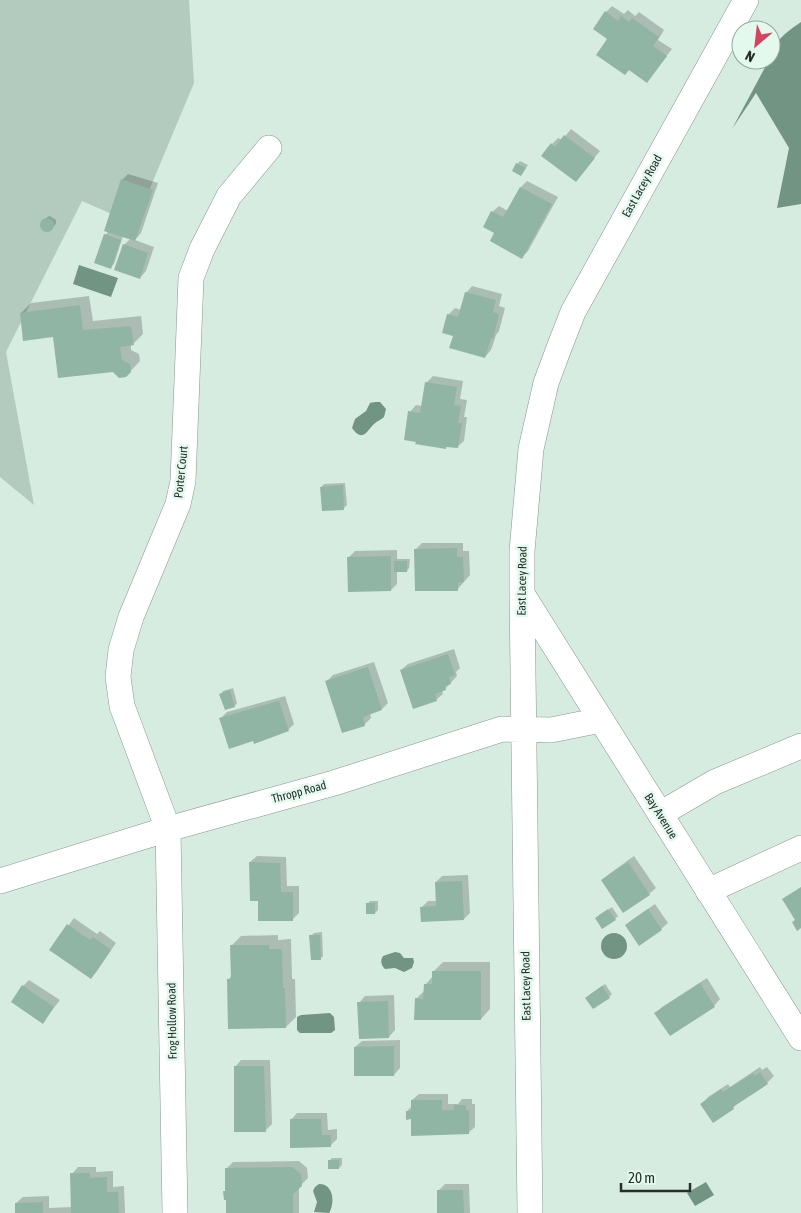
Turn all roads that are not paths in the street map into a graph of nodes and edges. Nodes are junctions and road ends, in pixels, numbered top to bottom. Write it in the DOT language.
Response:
graph roads {
  1 [pos="746,0"];
  2 [pos="269,148"];
  3 [pos="522,594"];
  4 [pos="601,720"];
  5 [pos="522,729"];
  6 [pos="801,746"];
  7 [pos="660,814"];
  8 [pos="168,829"];
  9 [pos="801,848"];
  10 [pos="0,881"];
  11 [pos="708,891"];
  12 [pos="801,1038"];
  13 [pos="175,1213"];
  14 [pos="530,1213"];
  1 -- 3 [label="street, East Lacey Road"];
  2 -- 8 [label="street, Porter Court"];
  3 -- 4 [label="street, Bay Avenue"];
  3 -- 5 [label="street, East Lacey Road"];
  4 -- 5 [label="street, Thropp Road"];
  4 -- 7 [label="street, Bay Avenue"];
  5 -- 8 [label="street, Thropp Road"];
  5 -- 14 [label="street, East Lacey Road"];
  6 -- 7 [label="street"];
  7 -- 11 [label="street, Bay Avenue"];
  8 -- 10 [label="street, Thropp Road"];
  8 -- 13 [label="street, Frog Hollow Road"];
  9 -- 11 [label="street"];
  11 -- 12 [label="street, Bay Avenue"];
}
